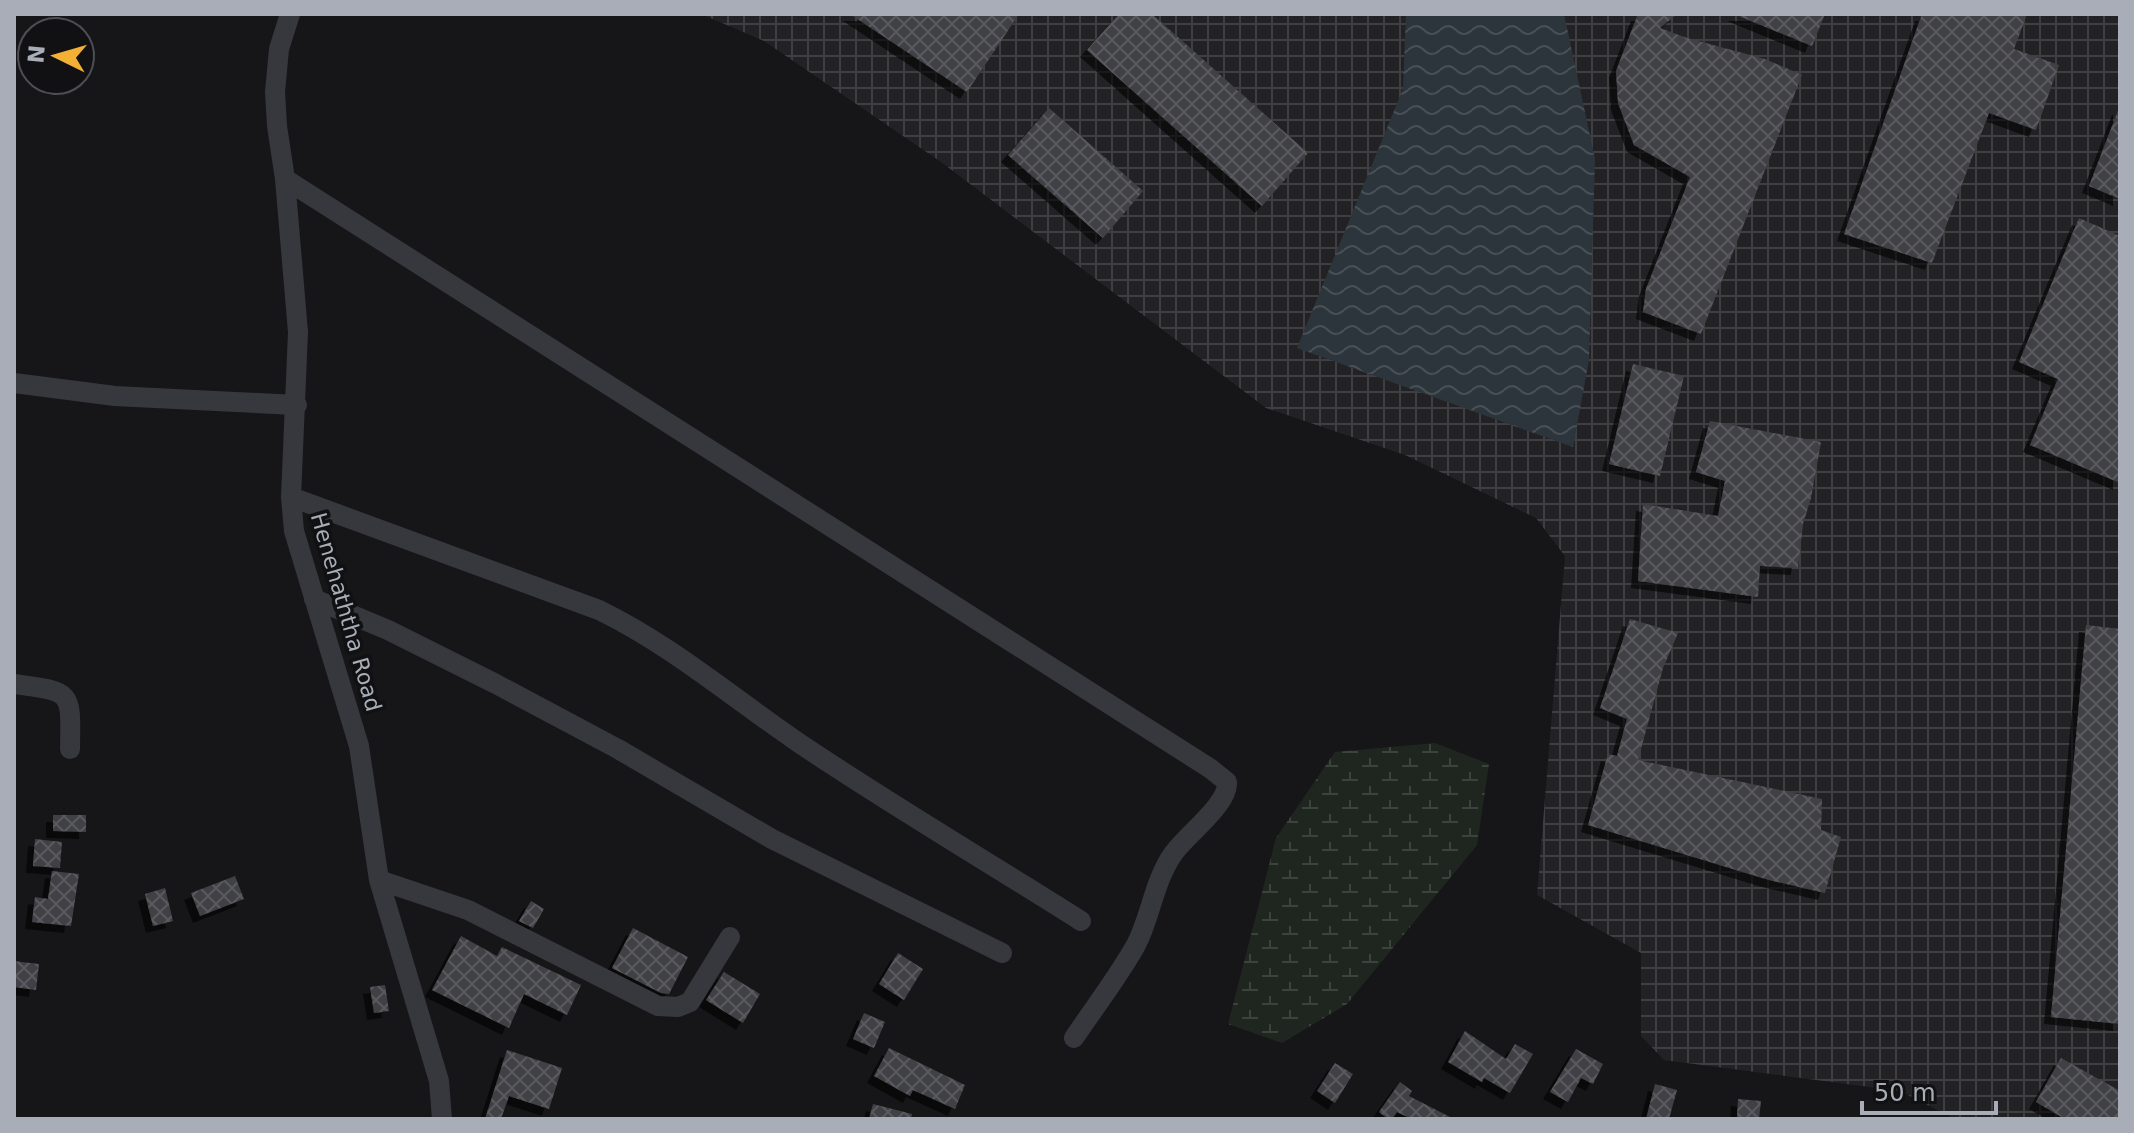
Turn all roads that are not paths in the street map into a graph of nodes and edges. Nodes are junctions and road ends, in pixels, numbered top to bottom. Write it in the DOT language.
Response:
graph roads {
  1 [pos="290,14"];
  2 [pos="285,179"];
  3 [pos="14,383"];
  4 [pos="297,405"];
  5 [pos="291,497"];
  6 [pos="314,599"];
  7 [pos="14,684"];
  8 [pos="70,749"];
  9 [pos="379,880"];
  10 [pos="1081,921"];
  11 [pos="730,937"];
  12 [pos="1002,953"];
  13 [pos="1074,1038"];
  14 [pos="442,1119"];
  1 -- 2 [label="street, Henehaththa Road"];
  2 -- 4 [label="street, Henehaththa Road"];
  2 -- 13 [label="street"];
  3 -- 4 [label="street"];
  4 -- 5 [label="street, Henehaththa Road"];
  5 -- 6 [label="street, Henehaththa Road"];
  5 -- 10 [label="street"];
  6 -- 9 [label="street, Henehaththa Road"];
  6 -- 12 [label="street"];
  7 -- 8 [label="street"];
  9 -- 11 [label="street"];
  9 -- 14 [label="street, Henehaththa Road"];
}
